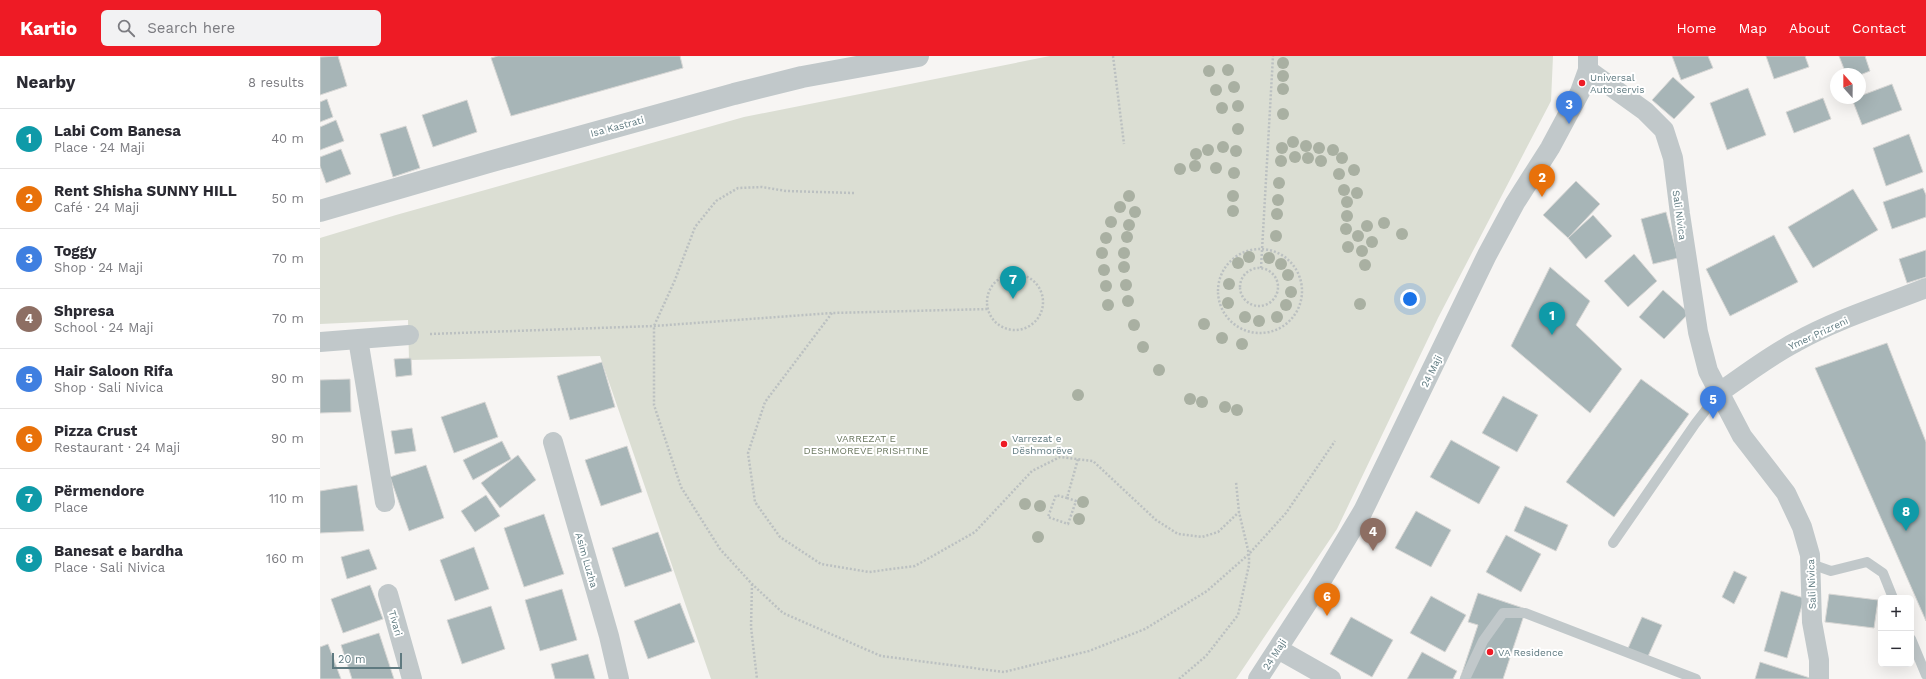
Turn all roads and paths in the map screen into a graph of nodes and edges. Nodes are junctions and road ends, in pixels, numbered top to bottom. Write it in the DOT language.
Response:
graph roads {
  1 [pos="918,56"];
  2 [pos="1114,56"];
  3 [pos="1273,56"];
  4 [pos="1588,63"];
  5 [pos="1124,144"];
  6 [pos="854,193"];
  7 [pos="320,211"];
  8 [pos="1262,249"];
  9 [pos="1261,268"];
  10 [pos="1926,288"];
  11 [pos="989,309"];
  12 [pos="832,313"];
  13 [pos="654,326"];
  14 [pos="409,335"];
  15 [pos="358,339"];
  16 [pos="320,342"];
  17 [pos="1719,393"];
  18 [pos="553,442"];
  19 [pos="1335,442"];
  20 [pos="1078,459"];
  21 [pos="1236,482"];
  22 [pos="1067,498"];
  23 [pos="385,502"];
  24 [pos="1239,512"];
  25 [pos="1613,544"];
  26 [pos="1249,554"];
  27 [pos="1811,564"];
  28 [pos="752,584"];
  29 [pos="388,594"];
  30 [pos="1892,595"];
  31 [pos="1914,646"];
  32 [pos="1278,648"];
  33 [pos="1926,675"];
  34 [pos="408,678"];
  35 [pos="619,679"];
  36 [pos="757,679"];
  37 [pos="1179,679"];
  38 [pos="1258,679"];
  39 [pos="1331,679"];
  40 [pos="1465,679"];
  41 [pos="1696,679"];
  42 [pos="1819,679"];
  1 -- 7 [label="street, Isa Kastrati"];
  2 -- 5 [label="path"];
  3 -- 8 [label="path"];
  4 -- 17 [label="street, Sali Nivica"];
  4 -- 32 [label="street, 24 Maji"];
  6 -- 13 [label="path"];
  8 -- 8 [label="path"];
  8 -- 9 [label="path"];
  9 -- 9 [label="path"];
  10 -- 17 [label="street, Ymer Prizreni"];
  11 -- 11 [label="path"];
  11 -- 12 [label="path"];
  12 -- 13 [label="path"];
  12 -- 20 [label="path"];
  13 -- 14 [label="path"];
  13 -- 28 [label="path"];
  14 -- 15 [label="street"];
  15 -- 16 [label="street"];
  15 -- 23 [label="street"];
  17 -- 25 [label="lane"];
  17 -- 27 [label="street, Sali Nivica"];
  18 -- 35 [label="street, Asim Luzha"];
  19 -- 26 [label="path"];
  20 -- 22 [label="path"];
  20 -- 24 [label="path"];
  21 -- 24 [label="path"];
  22 -- 22 [label="path"];
  24 -- 26 [label="path"];
  26 -- 28 [label="path"];
  26 -- 37 [label="path"];
  27 -- 30 [label="lane"];
  27 -- 42 [label="street, Sali Nivica"];
  28 -- 36 [label="path"];
  29 -- 34 [label="street, Tivari"];
  31 -- 33 [label="lane"];
  32 -- 38 [label="street, 24 Maji"];
  32 -- 39 [label="street"];
  40 -- 41 [label="lane"];
}
